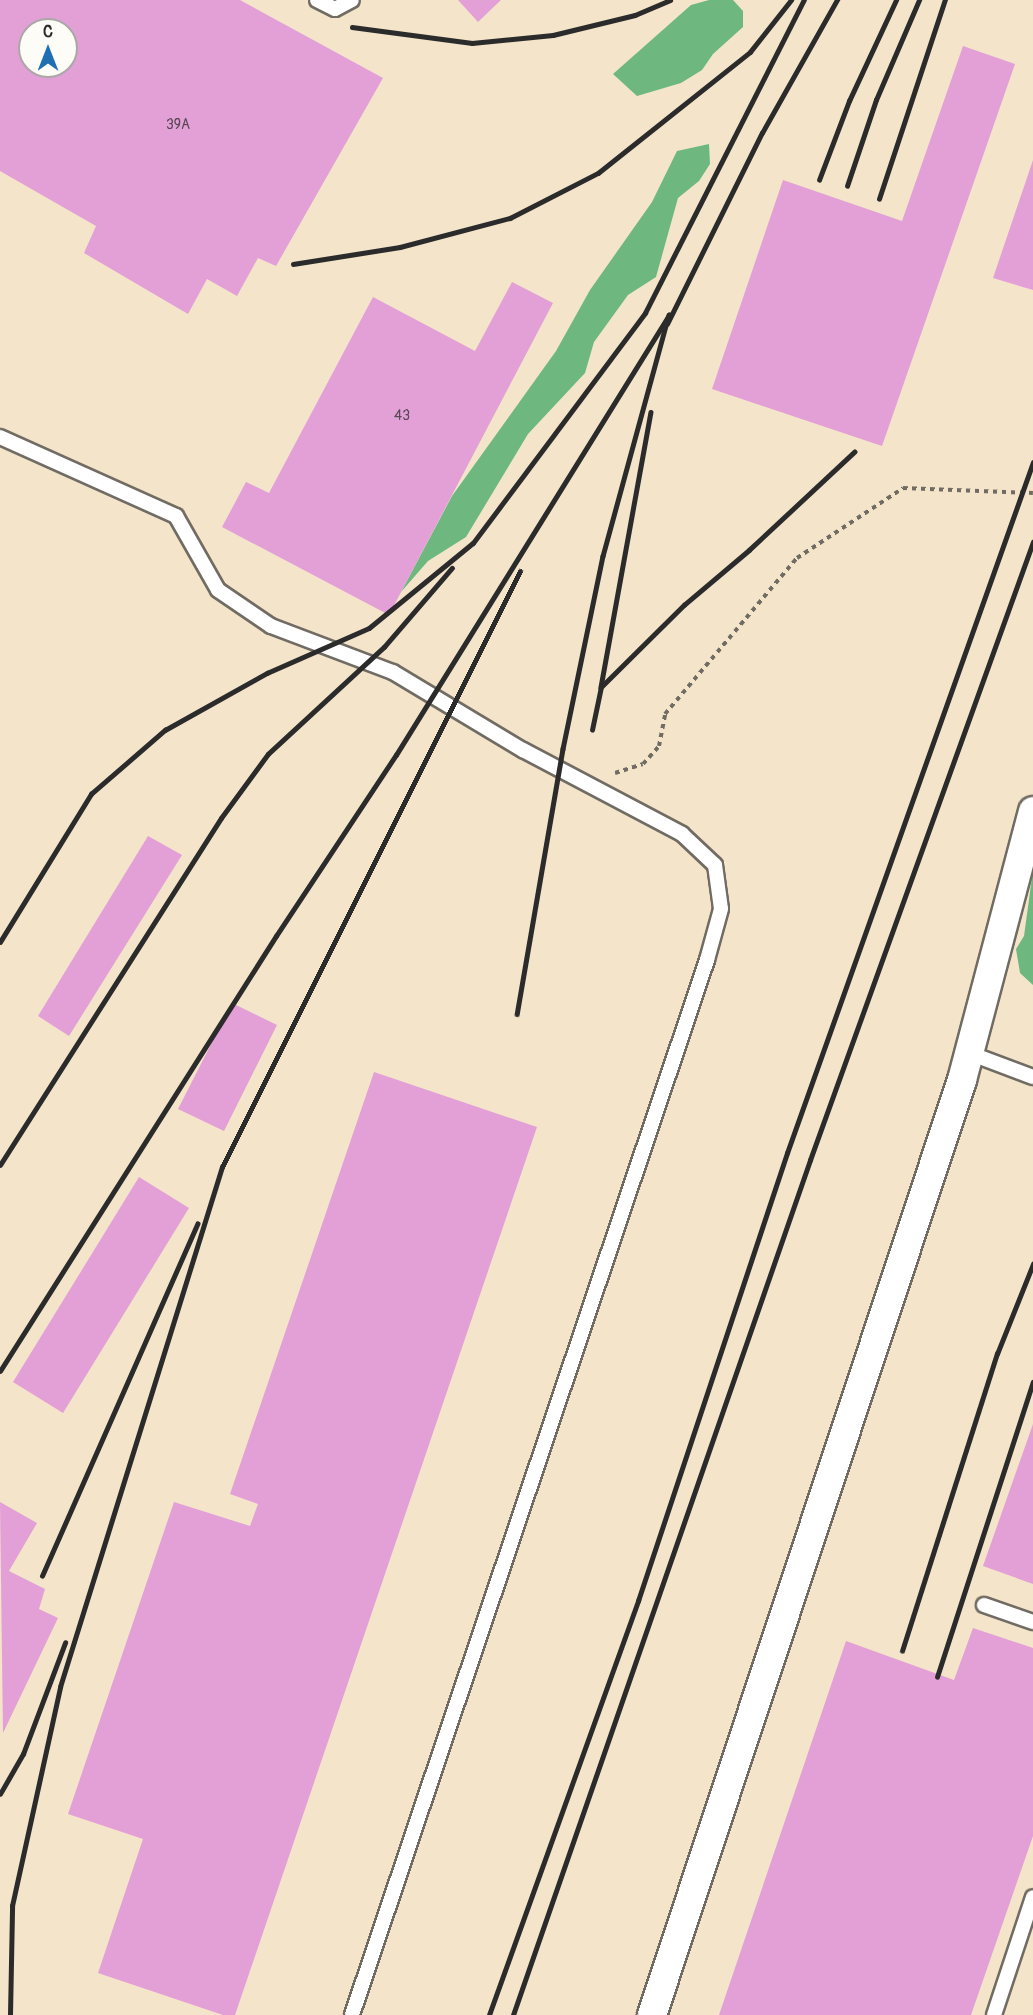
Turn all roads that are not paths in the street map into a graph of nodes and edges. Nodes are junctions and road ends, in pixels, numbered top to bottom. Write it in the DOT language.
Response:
graph roads {
  1 [pos="317,0"];
  2 [pos="352,0"];
  3 [pos="0,437"];
  4 [pos="1033,811"];
  5 [pos="969,1053"];
  6 [pos="1033,1077"];
  7 [pos="984,1605"];
  8 [pos="1033,1622"];
  9 [pos="1033,1897"];
  10 [pos="352,2015"];
  11 [pos="652,2015"];
  12 [pos="994,2015"];
  1 -- 2 [label="lane"];
  3 -- 10 [label="lane"];
  4 -- 5 [label="street"];
  5 -- 6 [label="lane"];
  5 -- 11 [label="street"];
  7 -- 8 [label="lane"];
  9 -- 12 [label="lane"];
}
